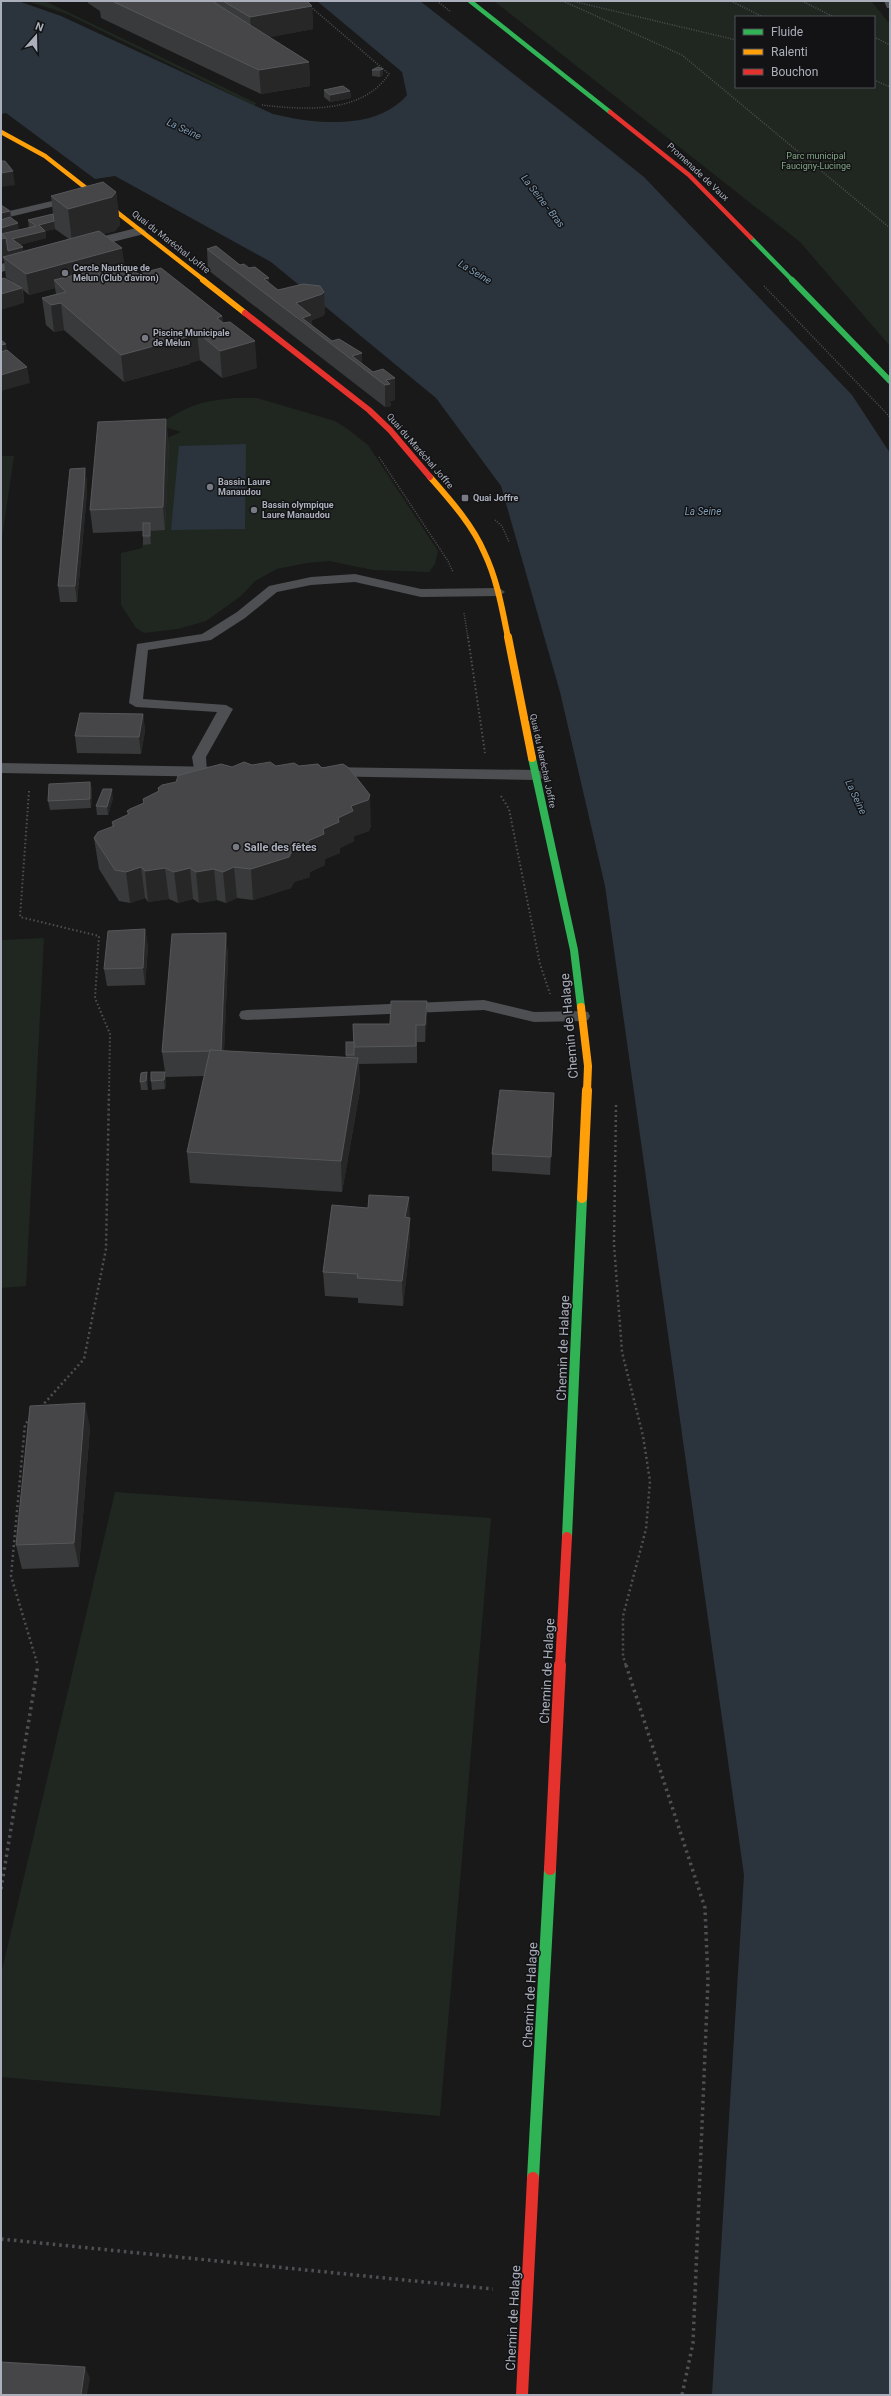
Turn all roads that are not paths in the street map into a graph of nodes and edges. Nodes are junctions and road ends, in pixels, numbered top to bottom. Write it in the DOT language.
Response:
graph roads {
  1 [pos="470,1"];
  2 [pos="888,1"];
  3 [pos="890,6"];
  4 [pos="1,132"];
  5 [pos="94,194"];
  6 [pos="1,216"];
  7 [pos="140,231"];
  8 [pos="70,249"];
  9 [pos="47,255"];
  10 [pos="1,268"];
  11 [pos="890,381"];
  12 [pos="499,592"];
  13 [pos="1,760"];
  14 [pos="1,768"];
  15 [pos="65,771"];
  16 [pos="200,772"];
  17 [pos="239,772"];
  18 [pos="303,772"];
  19 [pos="535,775"];
  20 [pos="574,950"];
  21 [pos="247,1015"];
  22 [pos="582,1016"];
  23 [pos="522,2395"];
  1 -- 11 [label="street, Promenade de Vaux"];
  2 -- 3 [label="lane"];
  4 -- 5 [label="street, Quai du Maréchal Joffre"];
  5 -- 6 [label="lane"];
  5 -- 7 [label="street, Quai du Maréchal Joffre"];
  7 -- 8 [label="street"];
  7 -- 12 [label="street, Quai du Maréchal Joffre"];
  9 -- 10 [label="street"];
  12 -- 16 [label="lane"];
  12 -- 19 [label="street, Quai du Maréchal Joffre"];
  13 -- 15 [label="street"];
  14 -- 15 [label="street"];
  15 -- 16 [label="street"];
  16 -- 17 [label="street"];
  18 -- 19 [label="street"];
  19 -- 20 [label="street, Quai du Maréchal Joffre"];
  20 -- 22 [label="street, Chemin de Halage"];
  21 -- 22 [label="lane"];
  22 -- 23 [label="street, Chemin de Halage"];
}
